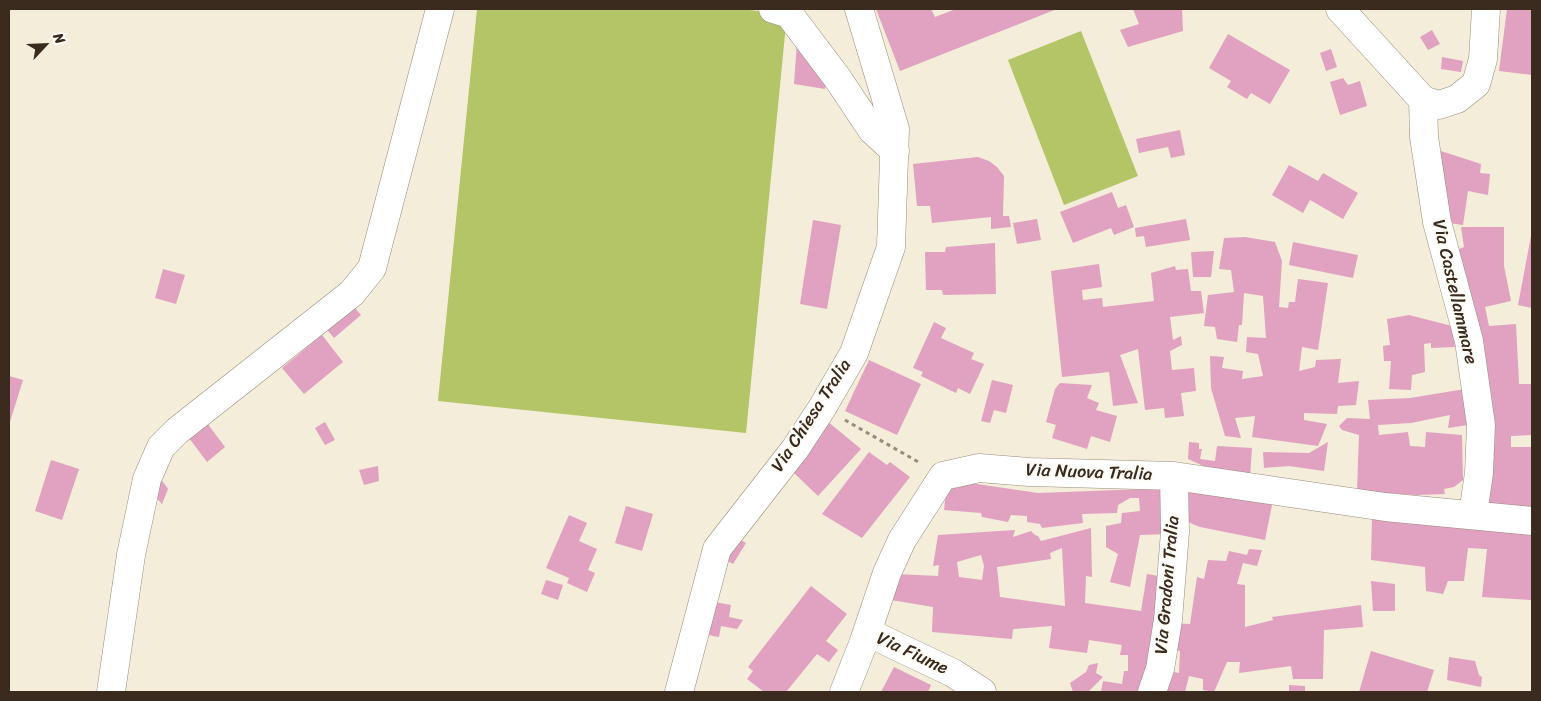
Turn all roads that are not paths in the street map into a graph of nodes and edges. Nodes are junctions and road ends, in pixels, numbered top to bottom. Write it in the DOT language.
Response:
graph roads {
  1 [pos="440,9"];
  2 [pos="772,9"];
  3 [pos="859,9"];
  4 [pos="1340,9"];
  5 [pos="1486,9"];
  6 [pos="1423,100"];
  7 [pos="895,151"];
  8 [pos="1174,476"];
  9 [pos="1473,514"];
  10 [pos="1532,521"];
  11 [pos="867,632"];
  12 [pos="111,692"];
  13 [pos="679,692"];
  14 [pos="844,692"];
  15 [pos="982,692"];
  16 [pos="1152,692"];
  1 -- 12 [label="street"];
  2 -- 7 [label="street"];
  3 -- 7 [label="street, Via Chiesa Tralia"];
  4 -- 6 [label="street"];
  5 -- 6 [label="street"];
  6 -- 9 [label="street, Via Castellammare"];
  7 -- 13 [label="street, Via Chiesa Tralia"];
  8 -- 9 [label="street, Via Nuova Tralia"];
  8 -- 11 [label="street, Via Nuova Tralia"];
  8 -- 16 [label="street, Via Gradoni Tralia"];
  9 -- 10 [label="street, Via Nuova Tralia"];
  11 -- 14 [label="street"];
  11 -- 15 [label="street, Via Fiume"];
}
